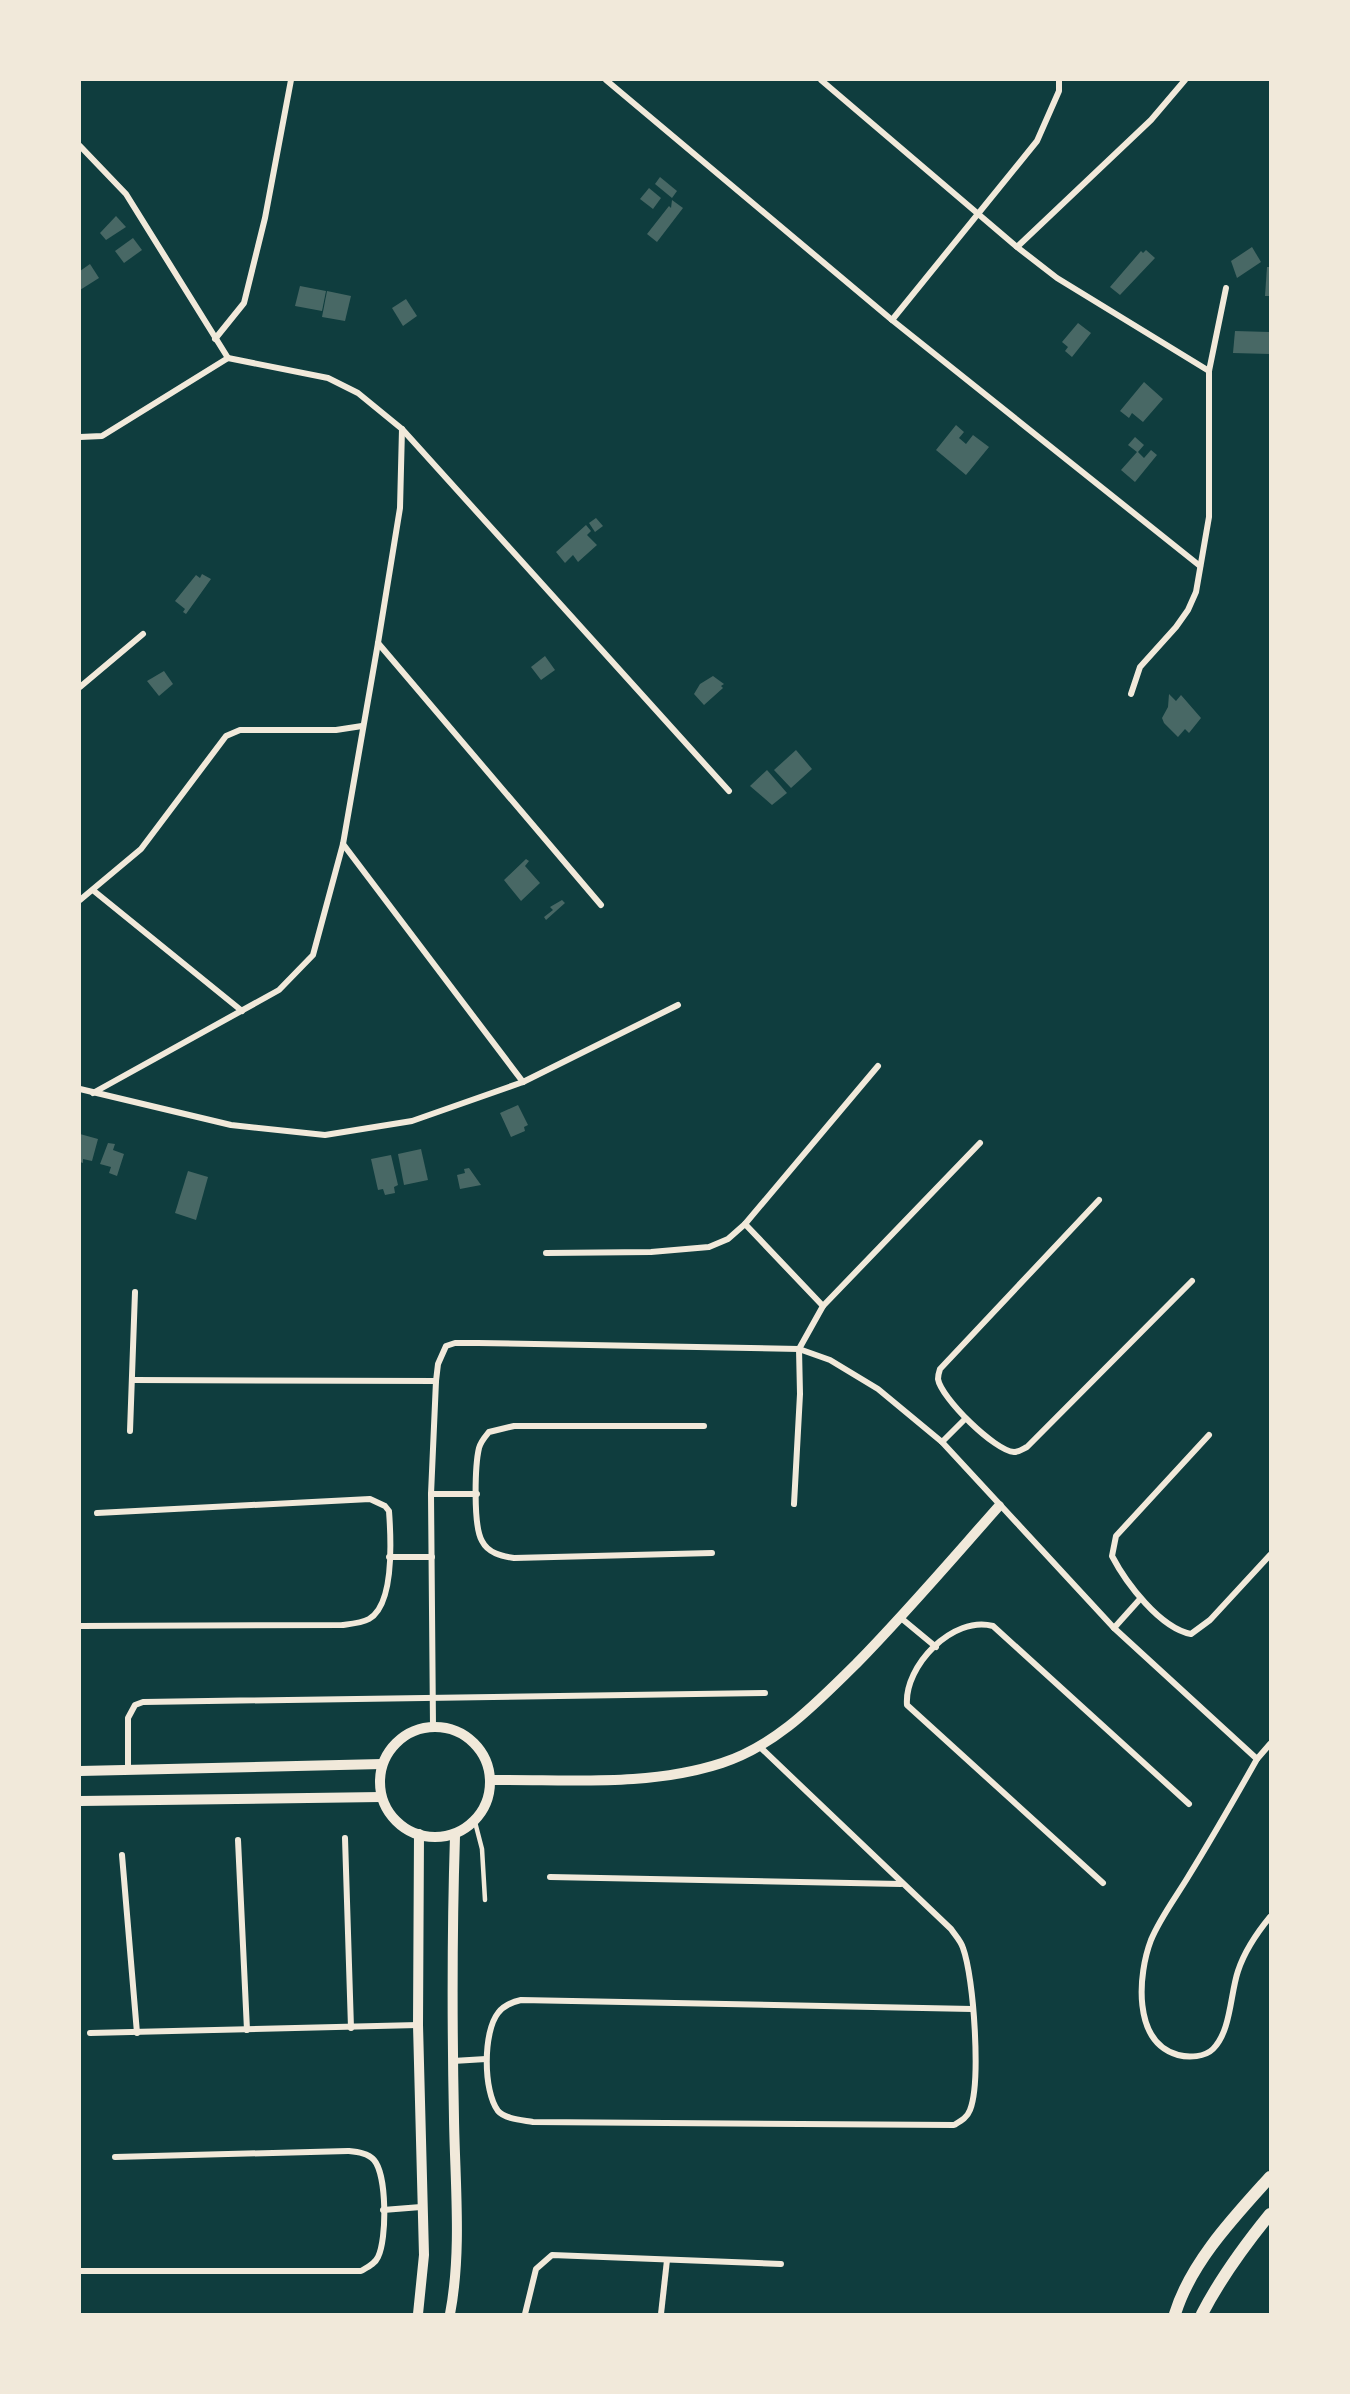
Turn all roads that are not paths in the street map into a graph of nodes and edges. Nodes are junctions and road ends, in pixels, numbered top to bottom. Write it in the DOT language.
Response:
graph roads {
  1 [pos="291,80"];
  2 [pos="606,80"];
  3 [pos="821,80"];
  4 [pos="1059,80"];
  5 [pos="1185,80"];
  6 [pos="80,146"];
  7 [pos="979,215"];
  8 [pos="1017,248"];
  9 [pos="1226,288"];
  10 [pos="892,320"];
  11 [pos="215,339"];
  12 [pos="228,358"];
  13 [pos="1209,371"];
  14 [pos="402,429"];
  15 [pos="80,437"];
  16 [pos="1200,567"];
  17 [pos="143,634"];
  18 [pos="378,643"];
  19 [pos="80,687"];
  20 [pos="1131,694"];
  21 [pos="362,726"];
  22 [pos="729,791"];
  23 [pos="343,844"];
  24 [pos="94,891"];
  25 [pos="80,900"];
  26 [pos="601,905"];
  27 [pos="678,1005"];
  28 [pos="242,1011"];
  29 [pos="878,1066"];
  30 [pos="523,1082"];
  31 [pos="80,1089"];
  32 [pos="93,1093"];
  33 [pos="980,1143"];
  34 [pos="1099,1200"];
  35 [pos="745,1224"];
  36 [pos="546,1253"];
  37 [pos="1192,1281"];
  38 [pos="135,1292"];
  39 [pos="823,1306"];
  40 [pos="799,1349"];
  41 [pos="134,1380"];
  42 [pos="436,1381"];
  43 [pos="966,1419"];
  44 [pos="704,1426"];
  45 [pos="130,1431"];
  46 [pos="1209,1435"];
  47 [pos="942,1442"];
  48 [pos="432,1494"];
  49 [pos="477,1494"];
  50 [pos="794,1504"];
  51 [pos="999,1506"];
  52 [pos="97,1513"];
  53 [pos="712,1553"];
  54 [pos="1270,1555"];
  55 [pos="389,1557"];
  56 [pos="432,1557"];
  57 [pos="1140,1599"];
  58 [pos="901,1618"];
  59 [pos="81,1626"];
  60 [pos="1114,1628"];
  61 [pos="936,1647"];
  62 [pos="765,1694"];
  63 [pos="431,1700"];
  64 [pos="433,1726"];
  65 [pos="1270,1744"];
  66 [pos="760,1747"];
  67 [pos="1257,1759"];
  68 [pos="382,1764"];
  69 [pos="80,1771"];
  70 [pos="128,1771"];
  71 [pos="492,1780"];
  72 [pos="381,1797"];
  73 [pos="80,1801"];
  74 [pos="1189,1804"];
  75 [pos="475,1822"];
  76 [pos="419,1834"];
  77 [pos="455,1836"];
  78 [pos="345,1838"];
  79 [pos="238,1840"];
  80 [pos="122,1855"];
  81 [pos="550,1877"];
  82 [pos="1103,1883"];
  83 [pos="900,1884"];
  84 [pos="485,1900"];
  85 [pos="1270,1917"];
  86 [pos="972,2009"];
  87 [pos="418,2025"];
  88 [pos="351,2028"];
  89 [pos="247,2030"];
  90 [pos="90,2033"];
  91 [pos="137,2033"];
  92 [pos="486,2059"];
  93 [pos="453,2061"];
  94 [pos="115,2157"];
  95 [pos="1270,2177"];
  96 [pos="421,2207"];
  97 [pos="383,2210"];
  98 [pos="1270,2214"];
  99 [pos="667,2260"];
  100 [pos="781,2264"];
  101 [pos="80,2271"];
  102 [pos="418,2314"];
  103 [pos="450,2314"];
  104 [pos="525,2314"];
  105 [pos="661,2314"];
  106 [pos="1174,2314"];
  107 [pos="1202,2314"];
  1 -- 11 [label="street"];
  2 -- 10 [label="street"];
  3 -- 7 [label="street"];
  4 -- 7 [label="street"];
  5 -- 8 [label="street"];
  6 -- 11 [label="street"];
  7 -- 8 [label="street"];
  7 -- 10 [label="street"];
  8 -- 13 [label="street"];
  9 -- 13 [label="street"];
  10 -- 16 [label="street"];
  11 -- 12 [label="street"];
  12 -- 14 [label="street"];
  12 -- 15 [label="street"];
  13 -- 16 [label="street"];
  14 -- 18 [label="street"];
  14 -- 22 [label="street"];
  16 -- 20 [label="street"];
  17 -- 19 [label="street"];
  18 -- 21 [label="street"];
  18 -- 26 [label="street"];
  21 -- 23 [label="street"];
  21 -- 24 [label="street"];
  23 -- 28 [label="street"];
  23 -- 30 [label="street"];
  24 -- 25 [label="street"];
  24 -- 28 [label="street"];
  27 -- 30 [label="street"];
  28 -- 32 [label="street"];
  29 -- 35 [label="street"];
  30 -- 32 [label="street"];
  31 -- 32 [label="street"];
  33 -- 39 [label="street"];
  34 -- 43 [label="street"];
  35 -- 36 [label="street"];
  35 -- 39 [label="street"];
  37 -- 43 [label="street"];
  38 -- 41 [label="street"];
  39 -- 40 [label="street"];
  40 -- 42 [label="street"];
  40 -- 47 [label="street"];
  40 -- 50 [label="street"];
  41 -- 42 [label="street"];
  41 -- 45 [label="street"];
  42 -- 48 [label="street"];
  43 -- 47 [label="street"];
  44 -- 49 [label="street"];
  46 -- 57 [label="street"];
  47 -- 51 [label="street"];
  48 -- 49 [label="street"];
  48 -- 56 [label="street"];
  49 -- 53 [label="street"];
  51 -- 58 [label="street"];
  51 -- 60 [label="street"];
  52 -- 55 [label="street"];
  54 -- 57 [label="street"];
  55 -- 56 [label="street"];
  55 -- 59 [label="street"];
  56 -- 63 [label="street"];
  57 -- 60 [label="street"];
  58 -- 61 [label="street"];
  58 -- 66 [label="street"];
  60 -- 67 [label="street"];
  61 -- 74 [label="street"];
  61 -- 82 [label="street"];
  62 -- 63 [label="street"];
  63 -- 64 [label="street"];
  63 -- 70 [label="street"];
  64 -- 68 [label="street"];
  64 -- 71 [label="street"];
  65 -- 67 [label="street"];
  66 -- 71 [label="street"];
  66 -- 83 [label="street"];
  67 -- 85 [label="street"];
  68 -- 70 [label="street"];
  68 -- 72 [label="street"];
  69 -- 70 [label="street"];
  71 -- 75 [label="street"];
  72 -- 73 [label="street"];
  72 -- 76 [label="street"];
  75 -- 77 [label="street"];
  75 -- 84 [label="lane"];
  76 -- 77 [label="street"];
  76 -- 87 [label="street"];
  77 -- 93 [label="street"];
  78 -- 88 [label="street"];
  79 -- 89 [label="street"];
  80 -- 91 [label="street"];
  81 -- 83 [label="street"];
  83 -- 86 [label="street"];
  86 -- 92 [label="street"];
  86 -- 92 [label="street"];
  87 -- 88 [label="street"];
  87 -- 96 [label="street"];
  88 -- 89 [label="street"];
  89 -- 91 [label="street"];
  90 -- 91 [label="street"];
  92 -- 93 [label="street"];
  93 -- 103 [label="street"];
  94 -- 97 [label="street"];
  95 -- 106 [label="main road"];
  96 -- 97 [label="street"];
  96 -- 102 [label="street"];
  97 -- 101 [label="street"];
  98 -- 107 [label="main road"];
  99 -- 100 [label="street"];
  99 -- 104 [label="street"];
  99 -- 105 [label="street"];
}
